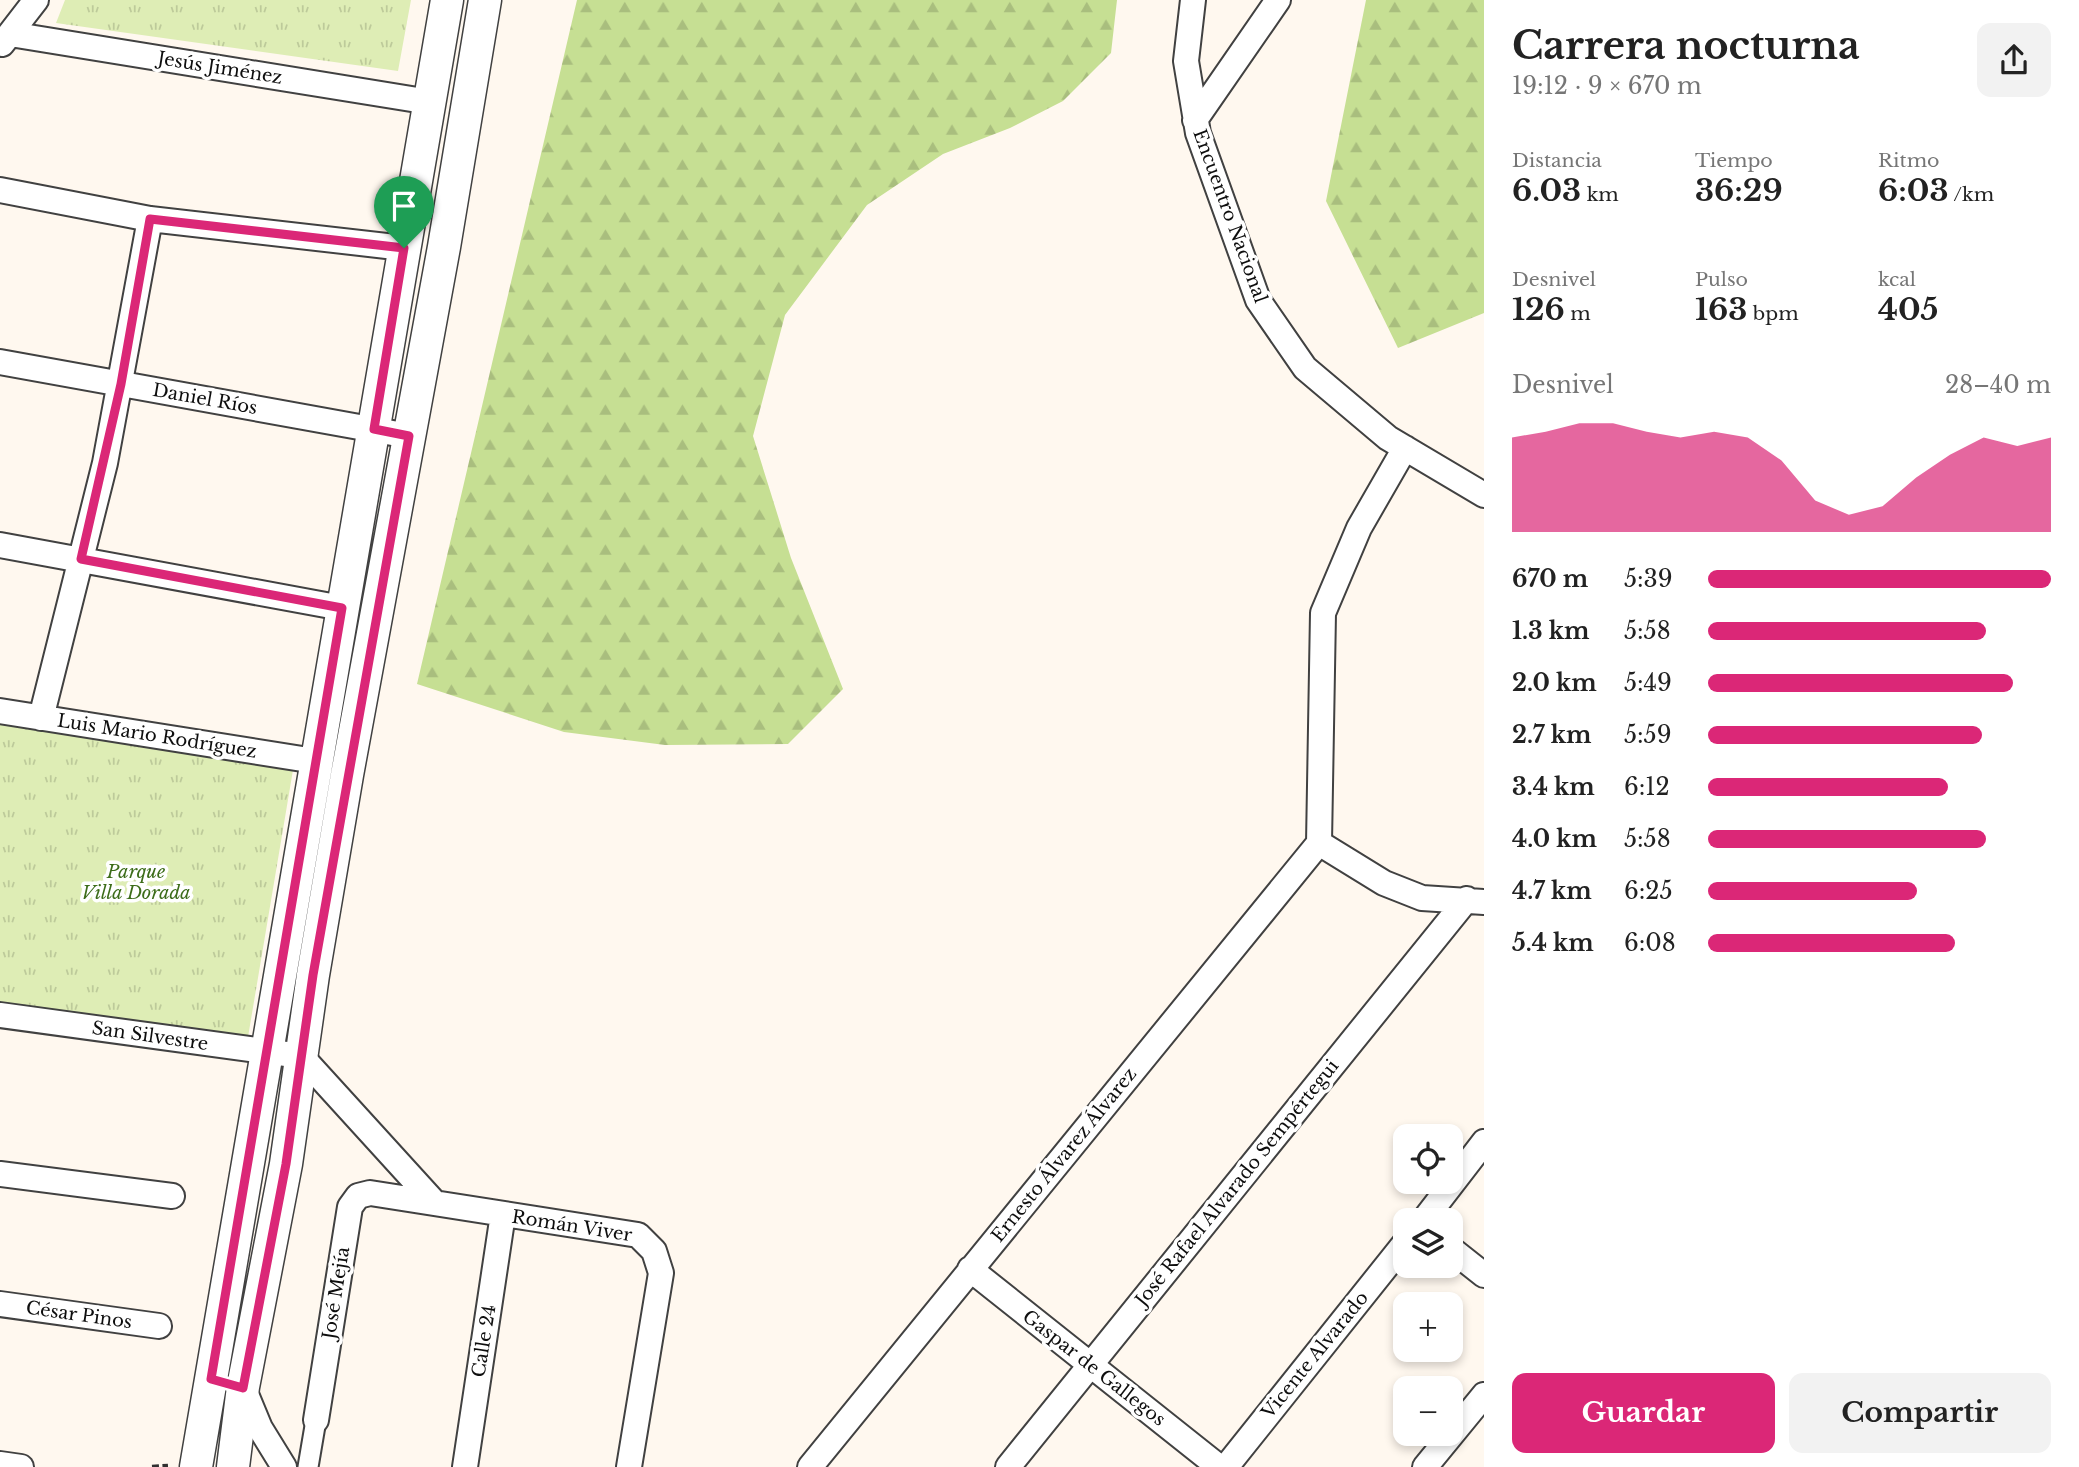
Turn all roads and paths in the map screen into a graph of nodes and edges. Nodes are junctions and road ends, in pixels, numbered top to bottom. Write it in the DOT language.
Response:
graph roads {
  1 [pos="36,0"];
  2 [pos="447,0"];
  3 [pos="485,0"];
  4 [pos="1193,0"];
  5 [pos="1278,0"];
  6 [pos="5,41"];
  7 [pos="430,102"];
  8 [pos="1195,120"];
  9 [pos="0,190"];
  10 [pos="150,219"];
  11 [pos="404,248"];
  12 [pos="0,362"];
  13 [pos="121,384"];
  14 [pos="374,429"];
  15 [pos="409,436"];
  16 [pos="1405,448"];
  17 [pos="1484,495"];
  18 [pos="0,545"];
  19 [pos="81,559"];
  20 [pos="342,608"];
  21 [pos="0,711"];
  22 [pos="41,718"];
  23 [pos="315,761"];
  24 [pos="1318,843"];
  25 [pos="1476,901"];
  26 [pos="0,1015"];
  27 [pos="268,1051"];
  28 [pos="301,1056"];
  29 [pos="1484,1142"];
  30 [pos="0,1174"];
  31 [pos="172,1196"];
  32 [pos="433,1201"];
  33 [pos="1433,1208"];
  34 [pos="503,1214"];
  35 [pos="1393,1258"];
  36 [pos="1463,1258"];
  37 [pos="970,1269"];
  38 [pos="1484,1275"];
  39 [pos="0,1304"];
  40 [pos="159,1326"];
  41 [pos="1091,1363"];
  42 [pos="211,1379"];
  43 [pos="243,1388"];
  44 [pos="1484,1395"];
  45 [pos="316,1420"];
  46 [pos="0,1464"];
  47 [pos="21,1467"];
  48 [pos="195,1467"];
  49 [pos="233,1467"];
  50 [pos="285,1467"];
  51 [pos="308,1467"];
  52 [pos="465,1467"];
  53 [pos="629,1467"];
  54 [pos="810,1467"];
  55 [pos="1008,1467"];
  56 [pos="1219,1467"];
  57 [pos="1226,1467"];
  58 [pos="1425,1467"];
  1 -- 6 [label="street"];
  2 -- 7 [label="street"];
  3 -- 15 [label="street"];
  4 -- 8 [label="street, Encuentro Nacional"];
  5 -- 8 [label="street"];
  6 -- 7 [label="street, Jesús Jiménez"];
  7 -- 11 [label="street"];
  8 -- 16 [label="street, Encuentro Nacional"];
  9 -- 10 [label="street"];
  10 -- 11 [label="street"];
  10 -- 13 [label="street"];
  11 -- 14 [label="street"];
  12 -- 13 [label="street, Daniel Ríos"];
  13 -- 14 [label="street, Daniel Ríos"];
  13 -- 19 [label="street"];
  14 -- 15 [label="street, Daniel Ríos"];
  14 -- 20 [label="street"];
  15 -- 28 [label="street"];
  16 -- 17 [label="street, Encuentro Nacional"];
  16 -- 24 [label="street"];
  18 -- 19 [label="street"];
  19 -- 20 [label="street"];
  19 -- 22 [label="street"];
  20 -- 23 [label="street"];
  21 -- 22 [label="street, Luis Mario Rodríguez"];
  22 -- 23 [label="street, Luis Mario Rodríguez"];
  23 -- 27 [label="street"];
  24 -- 25 [label="street"];
  24 -- 37 [label="street, Ernesto Álvarez Álvarez"];
  25 -- 41 [label="street, José Rafael Alvarado Sempértegui"];
  26 -- 27 [label="street, San Silvestre"];
  27 -- 28 [label="street, San Silvestre"];
  27 -- 42 [label="street"];
  28 -- 32 [label="street"];
  28 -- 43 [label="street"];
  29 -- 33 [label="street"];
  30 -- 31 [label="street"];
  32 -- 34 [label="street, Román Viver"];
  32 -- 45 [label="street, José Mejía"];
  34 -- 52 [label="street, Calle 24"];
  34 -- 53 [label="street, Román Viver"];
  35 -- 57 [label="street, Vicente Alvarado"];
  36 -- 38 [label="street"];
  37 -- 41 [label="street, Gaspar de Gallegos"];
  37 -- 54 [label="street, Ernesto Álvarez Álvarez"];
  39 -- 40 [label="street, César Pinos"];
  41 -- 55 [label="street, José Rafael Alvarado Sempértegui"];
  41 -- 56 [label="street, Gaspar de Gallegos"];
  42 -- 43 [label="street"];
  42 -- 48 [label="street"];
  43 -- 49 [label="street"];
  43 -- 50 [label="street"];
  44 -- 58 [label="street"];
  45 -- 51 [label="street, José Mejía"];
  46 -- 47 [label="street"];
}
